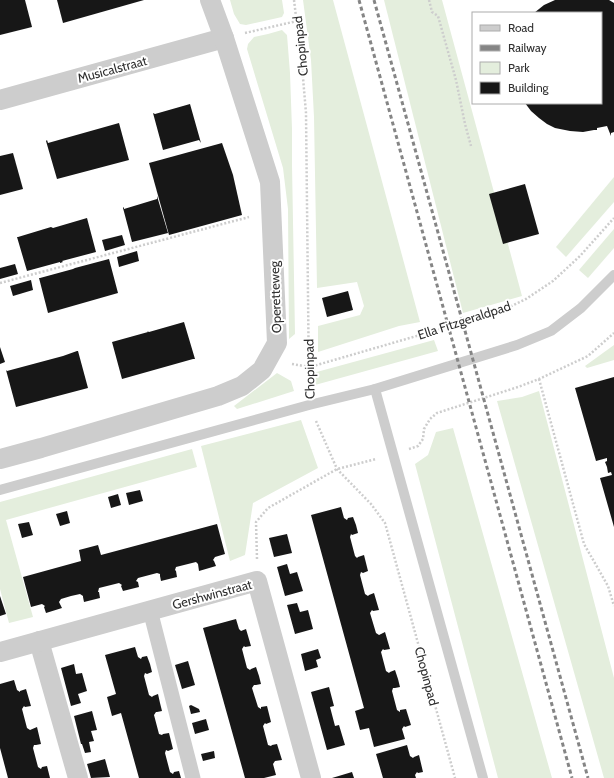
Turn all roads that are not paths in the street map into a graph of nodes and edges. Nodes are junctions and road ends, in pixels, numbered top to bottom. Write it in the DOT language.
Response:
graph roads {
  1 [pos="210,0"];
  2 [pos="224,38"];
  3 [pos="0,100"];
  4 [pos="613,277"];
  5 [pos="375,389"];
  6 [pos="0,459"];
  7 [pos="0,490"];
  8 [pos="150,610"];
  9 [pos="39,641"];
  10 [pos="0,652"];
  11 [pos="78,778"];
  12 [pos="193,778"];
  13 [pos="311,778"];
  14 [pos="483,778"];
  1 -- 2 [label="street, Operetteweg"];
  2 -- 3 [label="street, Musicalstraat"];
  2 -- 6 [label="street, Operetteweg"];
  4 -- 5 [label="lane"];
  5 -- 7 [label="lane"];
  5 -- 14 [label="lane"];
  8 -- 9 [label="street, Gershwinstraat"];
  8 -- 12 [label="street"];
  8 -- 13 [label="street, Gershwinstraat"];
  9 -- 10 [label="street, Gershwinstraat"];
  9 -- 11 [label="street"];
}
